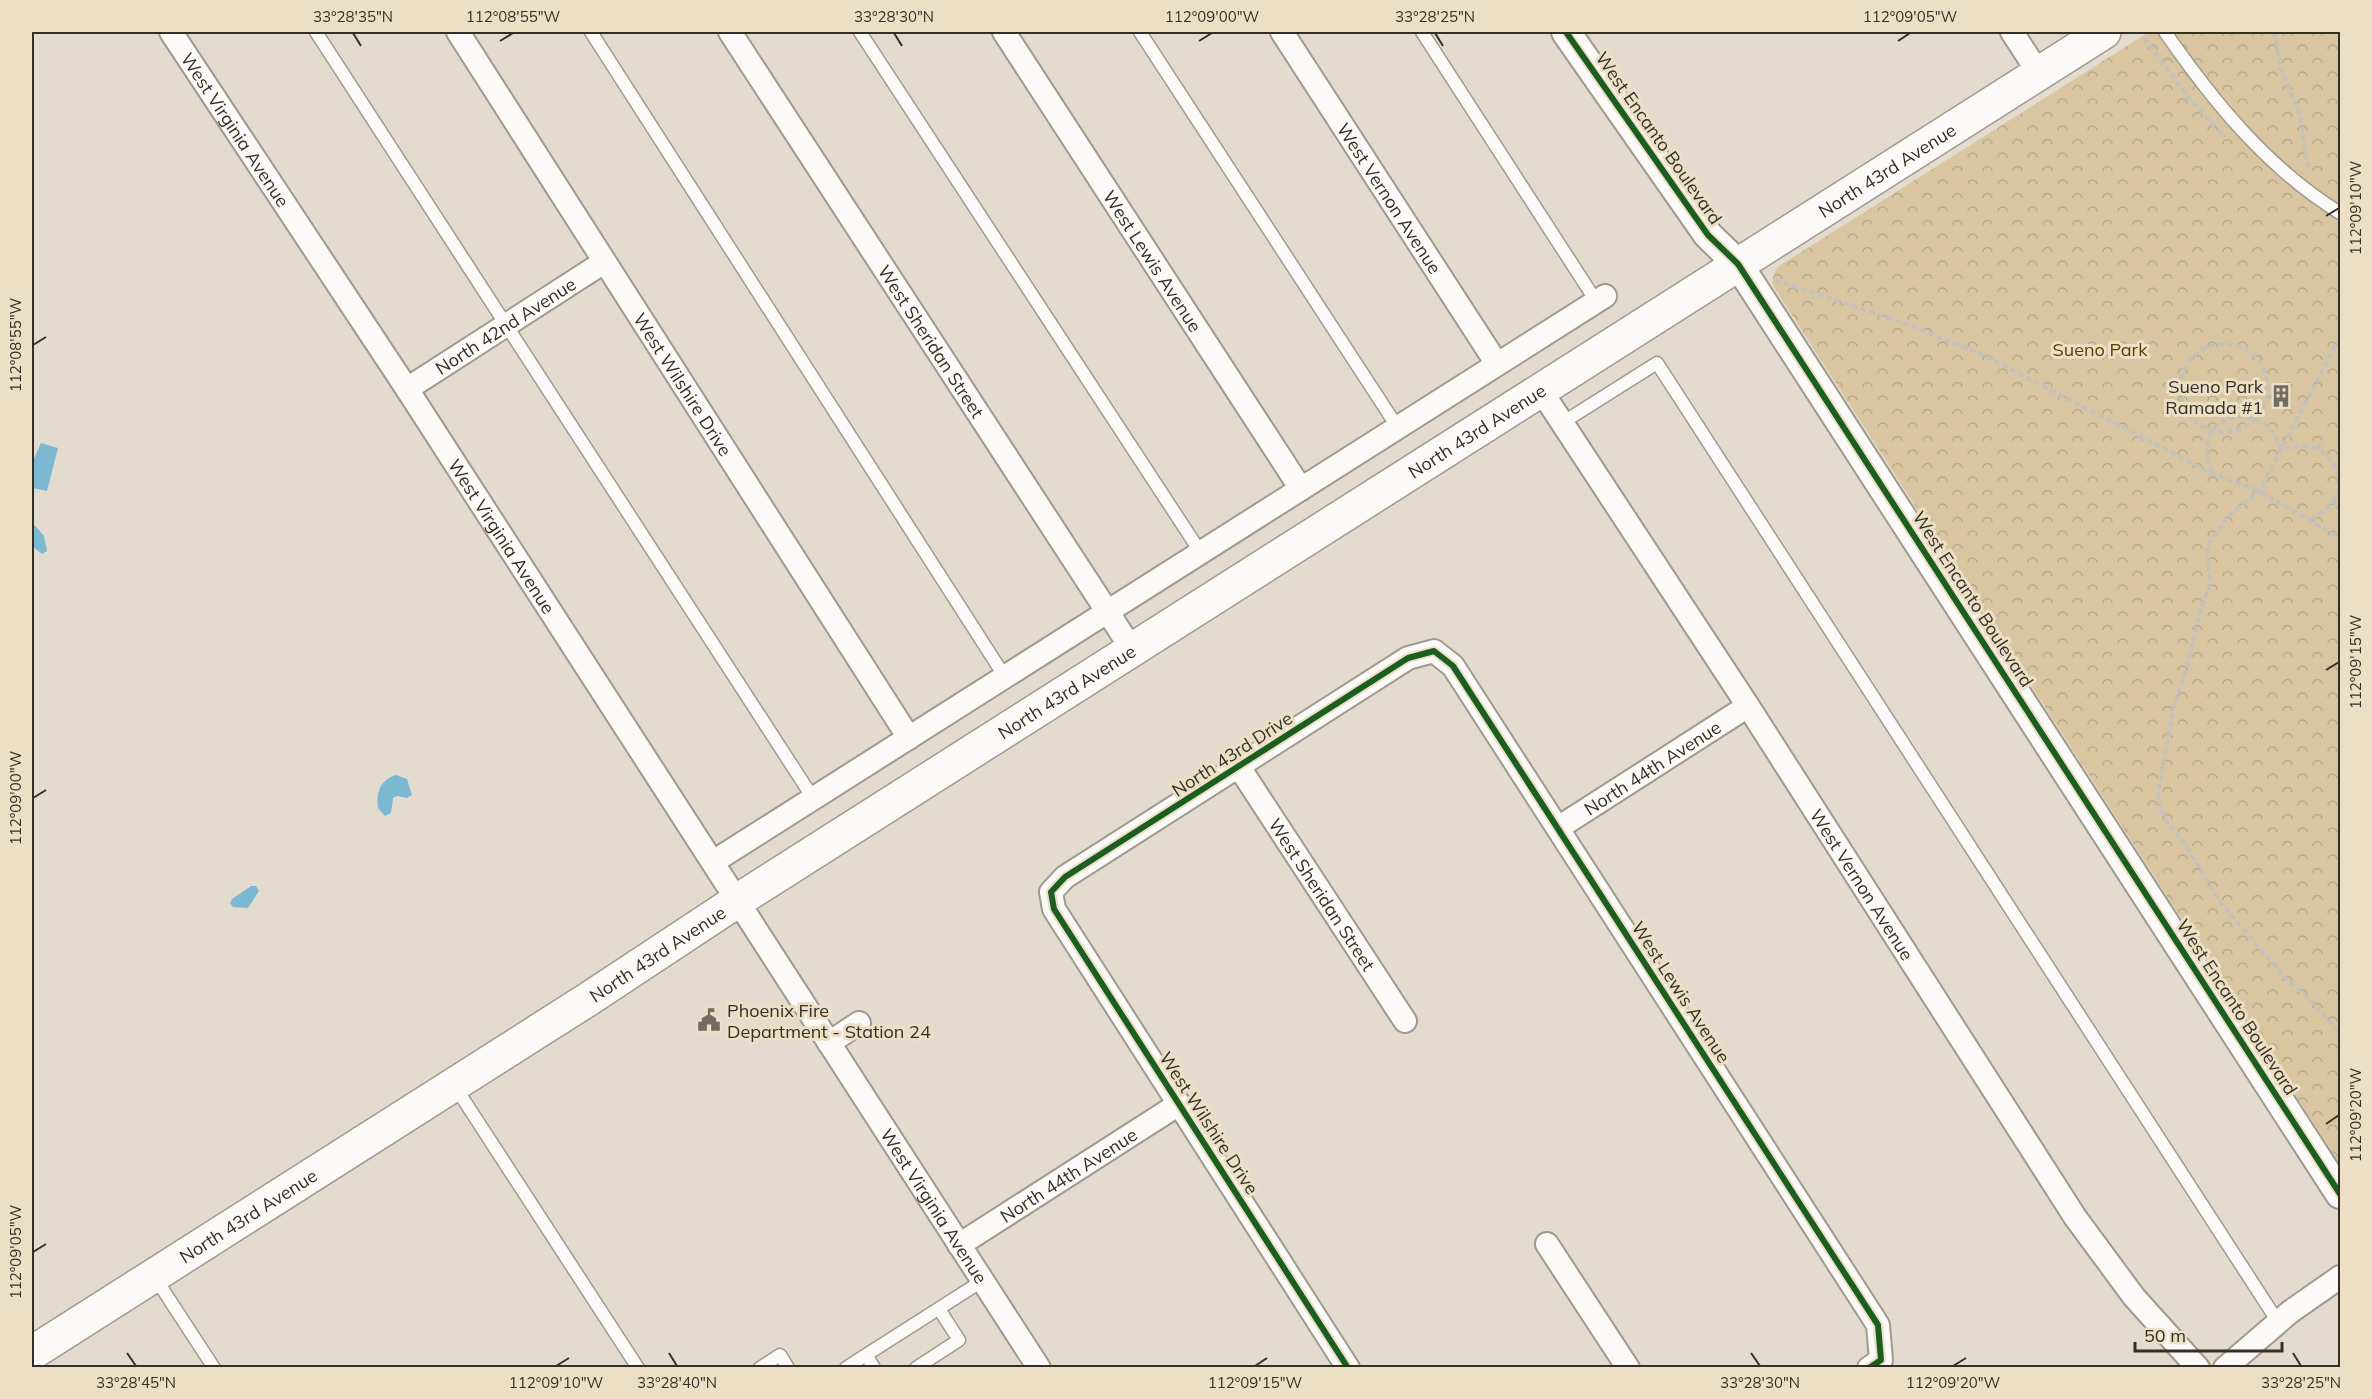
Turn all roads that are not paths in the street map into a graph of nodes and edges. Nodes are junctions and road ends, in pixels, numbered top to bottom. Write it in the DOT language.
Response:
graph roads {
  1 [pos="171,32"];
  2 [pos="316,32"];
  3 [pos="458,32"];
  4 [pos="591,32"];
  5 [pos="730,32"];
  6 [pos="860,32"];
  7 [pos="1004,32"];
  8 [pos="1140,32"];
  9 [pos="1282,32"];
  10 [pos="1422,32"];
  11 [pos="1566,32"];
  12 [pos="2012,32"];
  13 [pos="2104,32"];
  14 [pos="2165,32"];
  15 [pos="2038,72"];
  16 [pos="2340,213"];
  17 [pos="604,262"];
  18 [pos="1738,264"];
  19 [pos="1601,299"];
  20 [pos="507,324"];
  21 [pos="1497,364"];
  22 [pos="1540,389"];
  23 [pos="407,390"];
  24 [pos="1562,423"];
  25 [pos="1398,428"];
  26 [pos="1300,489"];
  27 [pos="1201,553"];
  28 [pos="1108,611"];
  29 [pos="1133,651"];
  30 [pos="1434,651"];
  31 [pos="1005,677"];
  32 [pos="1748,706"];
  33 [pos="909,738"];
  34 [pos="1239,767"];
  35 [pos="813,798"];
  36 [pos="1558,828"];
  37 [pos="713,862"];
  38 [pos="1051,892"];
  39 [pos="737,901"];
  40 [pos="1405,1021"];
  41 [pos="859,1023"];
  42 [pos="829,1043"];
  43 [pos="454,1085"];
  44 [pos="1179,1104"];
  45 [pos="2340,1194"];
  46 [pos="1547,1244"];
  47 [pos="959,1245"];
  48 [pos="154,1276"];
  49 [pos="2340,1278"];
  50 [pos="982,1281"];
  51 [pos="939,1309"];
  52 [pos="2278,1322"];
  53 [pos="32,1353"];
  54 [pos="866,1355"];
  55 [pos="1875,1364"];
  56 [pos="213,1368"];
  57 [pos="638,1368"];
  58 [pos="760,1368"];
  59 [pos="788,1368"];
  60 [pos="846,1368"];
  61 [pos="874,1368"];
  62 [pos="916,1368"];
  63 [pos="1039,1368"];
  64 [pos="1348,1368"];
  65 [pos="1628,1368"];
  66 [pos="2198,1368"];
  67 [pos="2225,1368"];
  1 -- 23 [label="street, West Virginia Avenue"];
  2 -- 20 [label="lane"];
  3 -- 17 [label="street, West Wilshire Drive"];
  4 -- 31 [label="lane"];
  5 -- 28 [label="street, West Sheridan Street"];
  6 -- 27 [label="lane"];
  7 -- 26 [label="street, West Lewis Avenue"];
  8 -- 25 [label="lane"];
  9 -- 21 [label="street, West Vernon Avenue"];
  10 -- 19 [label="lane"];
  11 -- 18 [label="street, West Encanto Boulevard"];
  12 -- 15 [label="street"];
  13 -- 15 [label="main road, North 43rd Avenue"];
  14 -- 16 [label="lane"];
  15 -- 18 [label="main road, North 43rd Avenue"];
  17 -- 20 [label="street, North 42nd Avenue"];
  17 -- 33 [label="street, West Wilshire Drive"];
  18 -- 22 [label="main road, North 43rd Avenue"];
  18 -- 45 [label="street, West Encanto Boulevard"];
  19 -- 21 [label="street"];
  20 -- 23 [label="street, North 42nd Avenue"];
  20 -- 35 [label="lane"];
  21 -- 25 [label="street"];
  22 -- 24 [label="street, West Vernon Avenue"];
  22 -- 29 [label="main road, North 43rd Avenue"];
  23 -- 37 [label="street, West Virginia Avenue"];
  24 -- 32 [label="street, West Vernon Avenue"];
  24 -- 52 [label="lane"];
  25 -- 26 [label="street"];
  26 -- 27 [label="street"];
  27 -- 28 [label="street"];
  28 -- 29 [label="street, West Sheridan Street"];
  28 -- 31 [label="street"];
  29 -- 39 [label="main road, North 43rd Avenue"];
  30 -- 34 [label="street, North 43rd Drive"];
  30 -- 36 [label="street, West Lewis Avenue"];
  31 -- 33 [label="street"];
  32 -- 36 [label="street, North 44th Avenue"];
  32 -- 66 [label="street, West Vernon Avenue"];
  33 -- 35 [label="street"];
  34 -- 38 [label="street, North 43rd Drive"];
  34 -- 40 [label="street, West Sheridan Street"];
  35 -- 37 [label="street"];
  36 -- 55 [label="street, West Lewis Avenue"];
  37 -- 39 [label="street, West Virginia Avenue"];
  38 -- 44 [label="street, West Wilshire Drive"];
  39 -- 42 [label="street, West Virginia Avenue"];
  39 -- 43 [label="main road, North 43rd Avenue"];
  41 -- 42 [label="street"];
  42 -- 47 [label="street, West Virginia Avenue"];
  43 -- 48 [label="main road, North 43rd Avenue"];
  43 -- 57 [label="lane"];
  44 -- 47 [label="street, North 44th Avenue"];
  44 -- 64 [label="street, West Wilshire Drive"];
  46 -- 65 [label="street"];
  47 -- 50 [label="street, West Virginia Avenue"];
  48 -- 53 [label="main road, North 43rd Avenue"];
  48 -- 56 [label="lane"];
  49 -- 52 [label="street"];
  50 -- 51 [label="lane"];
  50 -- 63 [label="street, West Virginia Avenue"];
  51 -- 54 [label="lane"];
  51 -- 62 [label="lane"];
  52 -- 67 [label="street"];
  54 -- 60 [label="lane"];
  54 -- 61 [label="lane"];
  58 -- 59 [label="lane"];
}
